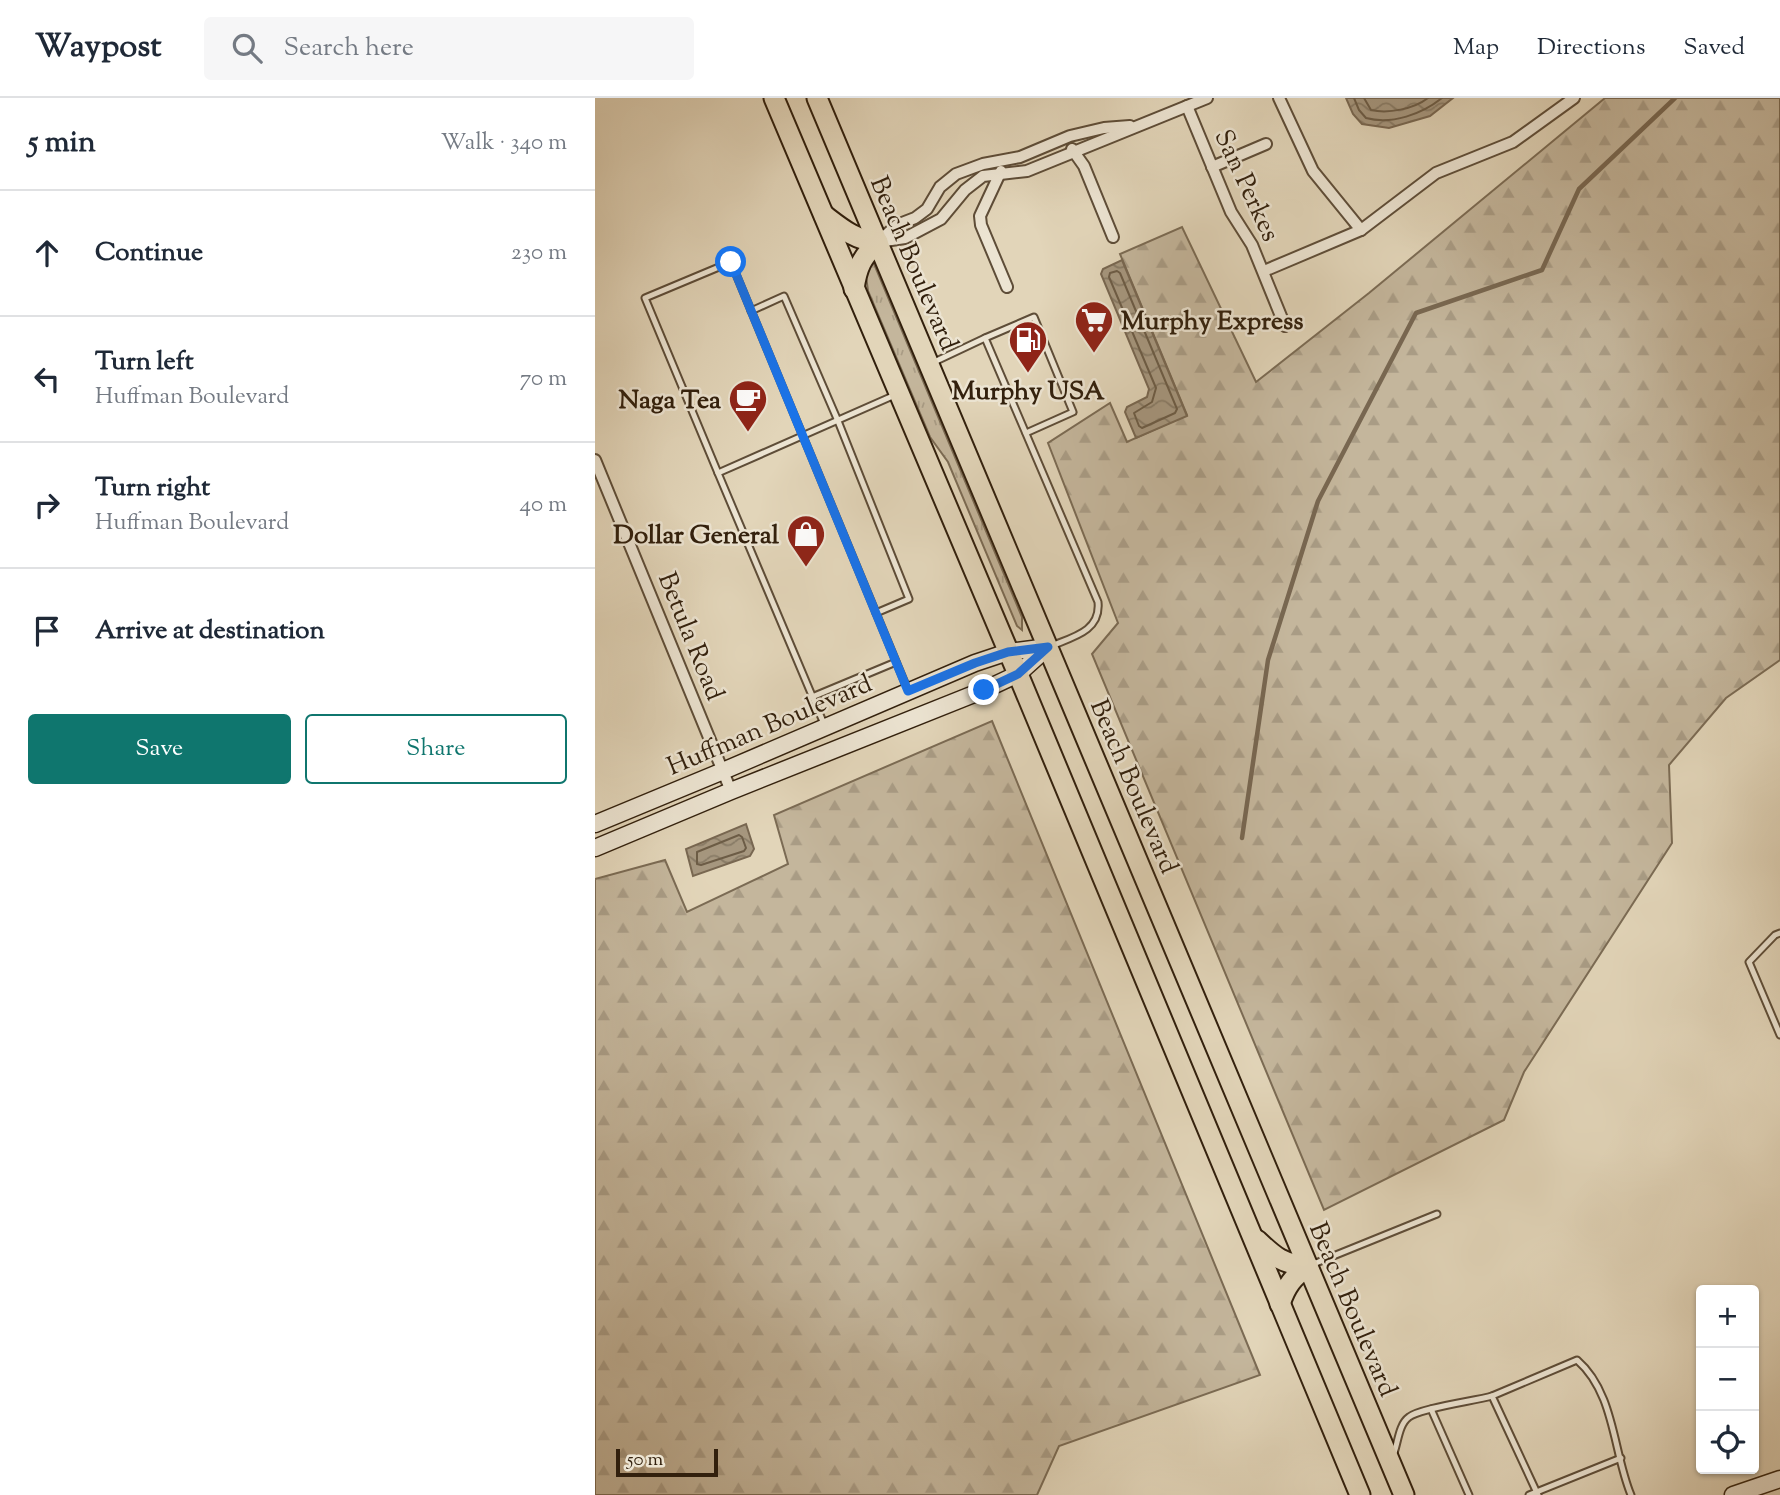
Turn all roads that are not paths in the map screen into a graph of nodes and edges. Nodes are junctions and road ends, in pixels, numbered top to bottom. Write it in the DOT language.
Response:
graph roads {
  1 [pos="774,98"];
  2 [pos="817,98"];
  3 [pos="1206,98"];
  4 [pos="1279,98"];
  5 [pos="1574,98"];
  6 [pos="1187,106"];
  7 [pos="1140,125"];
  8 [pos="1065,138"];
  9 [pos="1266,144"];
  10 [pos="1073,153"];
  11 [pos="1002,161"];
  12 [pos="1212,167"];
  13 [pos="1001,174"];
  14 [pos="822,213"];
  15 [pos="1361,230"];
  16 [pos="1113,237"];
  17 [pos="878,242"];
  18 [pos="1264,271"];
  19 [pos="1007,287"];
  20 [pos="854,289"];
  21 [pos="751,311"];
  22 [pos="1285,326"];
  23 [pos="985,338"];
  24 [pos="929,364"];
  25 [pos="898,394"];
  26 [pos="838,421"];
  27 [pos="1026,433"];
  28 [pos="803,436"];
  29 [pos="595,460"];
  30 [pos="718,473"];
  31 [pos="876,613"];
  32 [pos="1048,647"];
  33 [pos="1008,652"];
  34 [pos="896,662"];
  35 [pos="1018,674"];
  36 [pos="908,691"];
  37 [pos="812,696"];
  38 [pos="825,728"];
  39 [pos="723,771"];
  40 [pos="768,776"];
  41 [pos="731,791"];
  42 [pos="595,824"];
  43 [pos="595,848"];
  44 [pos="1780,933"];
  45 [pos="1780,1035"];
  46 [pos="1437,1213"];
  47 [pos="1251,1235"];
  48 [pos="1308,1266"];
  49 [pos="1280,1304"];
  50 [pos="1492,1396"];
  51 [pos="1431,1409"];
  52 [pos="1621,1458"];
  53 [pos="1390,1463"];
  54 [pos="1780,1479"];
  55 [pos="1537,1493"];
  56 [pos="1360,1495"];
  57 [pos="1404,1495"];
  58 [pos="1469,1495"];
  59 [pos="1529,1495"];
  60 [pos="1632,1495"];
  61 [pos="1734,1495"];
  1 -- 14 [label="highway"];
  2 -- 17 [label="highway, Beach Boulevard"];
  3 -- 6 [label="street"];
  4 -- 15 [label="street"];
  5 -- 15 [label="street, San Perkes"];
  6 -- 7 [label="street, San Perkes"];
  6 -- 12 [label="street, San Perkes"];
  7 -- 8 [label="street"];
  7 -- 10 [label="street, San Perkes"];
  8 -- 10 [label="street"];
  8 -- 11 [label="street"];
  9 -- 12 [label="street"];
  10 -- 13 [label="street, San Perkes"];
  10 -- 16 [label="street"];
  11 -- 13 [label="street"];
  11 -- 17 [label="street"];
  12 -- 18 [label="street, San Perkes"];
  13 -- 17 [label="street, San Perkes"];
  13 -- 19 [label="street"];
  14 -- 17 [label="highway"];
  14 -- 20 [label="highway"];
  15 -- 18 [label="street, San Perkes"];
  17 -- 20 [label="highway"];
  17 -- 24 [label="highway, Beach Boulevard"];
  18 -- 22 [label="street"];
  20 -- 25 [label="highway"];
  21 -- 26 [label="lane"];
  21 -- 28 [label="lane"];
  21 -- 30 [label="lane"];
  23 -- 24 [label="lane"];
  23 -- 27 [label="lane"];
  23 -- 27 [label="lane"];
  24 -- 32 [label="highway, Beach Boulevard"];
  25 -- 26 [label="lane"];
  25 -- 33 [label="highway"];
  26 -- 28 [label="lane"];
  26 -- 31 [label="lane"];
  27 -- 32 [label="lane"];
  28 -- 30 [label="lane"];
  28 -- 31 [label="lane"];
  29 -- 39 [label="street, Betula Road"];
  30 -- 37 [label="lane"];
  31 -- 34 [label="lane"];
  32 -- 33 [label="street, Huffman Boulevard"];
  32 -- 35 [label="street, Huffman Boulevard"];
  32 -- 48 [label="highway, Beach Boulevard"];
  33 -- 35 [label="highway"];
  33 -- 36 [label="street, Huffman Boulevard"];
  34 -- 36 [label="lane"];
  34 -- 37 [label="lane"];
  35 -- 40 [label="street, Huffman Boulevard"];
  35 -- 47 [label="highway"];
  36 -- 38 [label="street, Huffman Boulevard"];
  37 -- 38 [label="lane"];
  38 -- 39 [label="street, Huffman Boulevard"];
  38 -- 40 [label="street"];
  39 -- 41 [label="street, Betula Road"];
  39 -- 42 [label="street, Huffman Boulevard"];
  40 -- 41 [label="street, Huffman Boulevard"];
  41 -- 43 [label="street, Huffman Boulevard"];
  44 -- 45 [label="lane"];
  46 -- 48 [label="lane"];
  47 -- 48 [label="highway"];
  47 -- 49 [label="highway"];
  48 -- 49 [label="highway"];
  48 -- 53 [label="highway, Beach Boulevard"];
  49 -- 56 [label="highway"];
  50 -- 51 [label="lane"];
  50 -- 52 [label="lane"];
  50 -- 55 [label="lane"];
  51 -- 53 [label="lane"];
  51 -- 58 [label="lane"];
  52 -- 55 [label="lane"];
  52 -- 60 [label="lane"];
  53 -- 57 [label="highway, Beach Boulevard"];
  54 -- 61 [label="street"];
  55 -- 59 [label="lane"];
}
